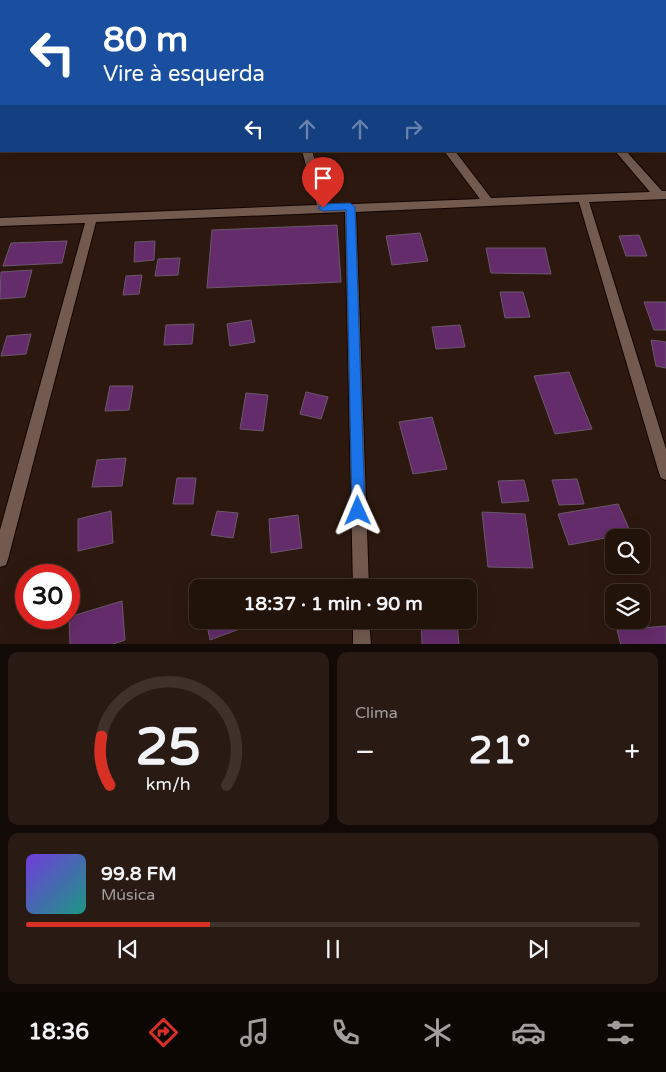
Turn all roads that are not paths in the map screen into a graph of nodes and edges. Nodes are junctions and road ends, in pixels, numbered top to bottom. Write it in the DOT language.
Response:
graph roads {
  1 [pos="307,152"];
  2 [pos="450,152"];
  3 [pos="621,152"];
  4 [pos="663,195"];
  5 [pos="583,199"];
  6 [pos="488,202"];
  7 [pos="350,207"];
  8 [pos="323,208"];
  9 [pos="92,218"];
  10 [pos="0,222"];
  11 [pos="666,474"];
  12 [pos="0,559"];
  13 [pos="361,579"];
  14 [pos="362,629"];
  15 [pos="362,644"];
  1 -- 8 [label="street"];
  2 -- 6 [label="street"];
  3 -- 4 [label="street"];
  4 -- 5 [label="street"];
  5 -- 6 [label="street"];
  5 -- 11 [label="street"];
  6 -- 7 [label="street"];
  7 -- 8 [label="street"];
  7 -- 13 [label="street"];
  8 -- 9 [label="street"];
  9 -- 10 [label="street"];
  9 -- 12 [label="street"];
  14 -- 15 [label="street"];
}
